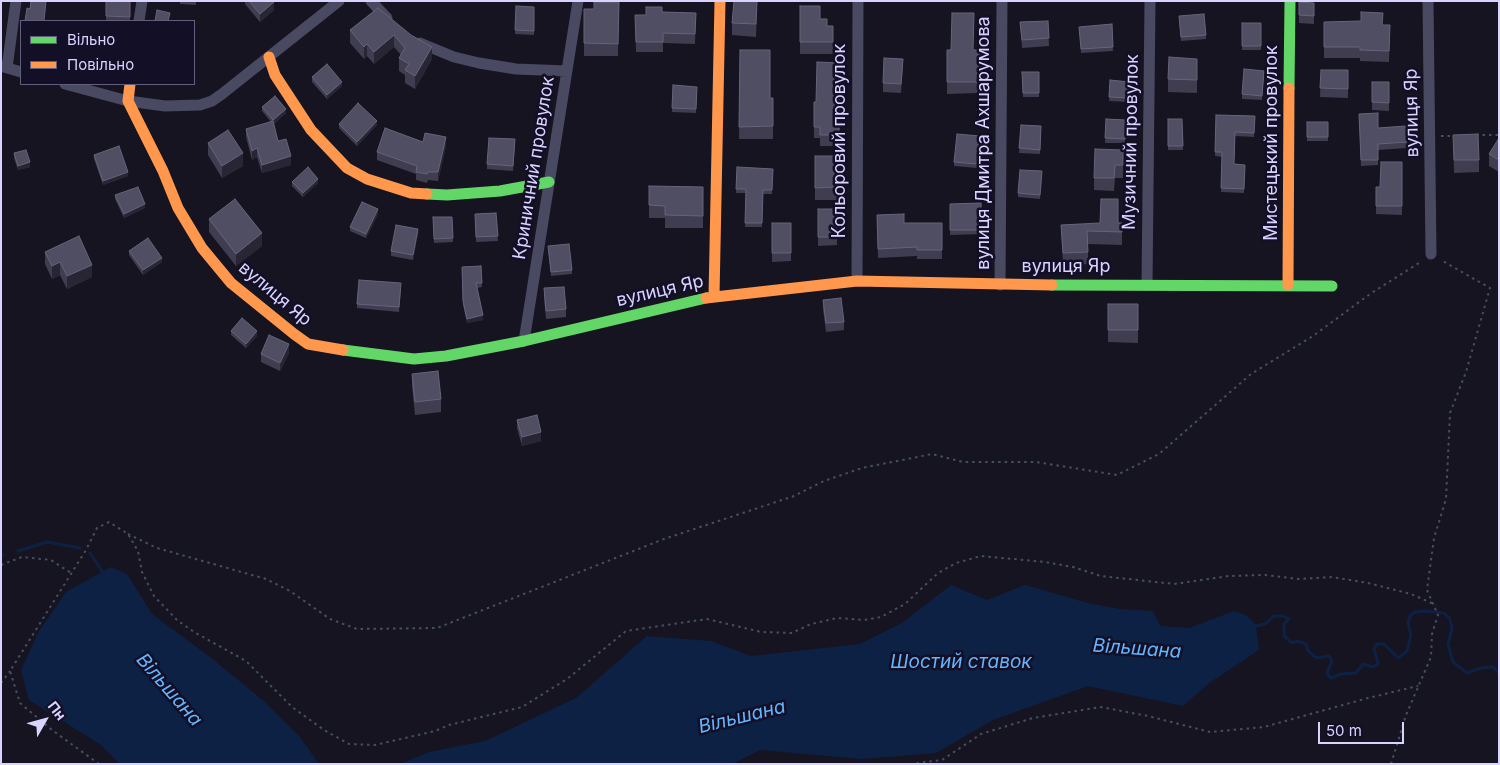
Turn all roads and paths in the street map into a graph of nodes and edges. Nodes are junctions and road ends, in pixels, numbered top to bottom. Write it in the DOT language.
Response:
graph roads {
  1 [pos="16,1"];
  2 [pos="142,1"];
  3 [pos="339,1"];
  4 [pos="371,1"];
  5 [pos="578,1"];
  6 [pos="720,1"];
  7 [pos="858,1"];
  8 [pos="1002,1"];
  9 [pos="1150,1"];
  10 [pos="1290,1"];
  11 [pos="1428,1"];
  12 [pos="139,20"];
  13 [pos="399,28"];
  14 [pos="412,38"];
  15 [pos="269,57"];
  16 [pos="4,67"];
  17 [pos="567,71"];
  18 [pos="20,72"];
  19 [pos="69,85"];
  20 [pos="130,85"];
  21 [pos="128,101"];
  22 [pos="1469,135"];
  23 [pos="1499,135"];
  24 [pos="1430,136"];
  25 [pos="1460,136"];
  26 [pos="549,182"];
  27 [pos="1432,254"];
  28 [pos="857,281"];
  29 [pos="1147,284"];
  30 [pos="1000,285"];
  31 [pos="1288,285"];
  32 [pos="1332,286"];
  33 [pos="714,296"];
  34 [pos="524,341"];
  35 [pos="128,534"];
  36 [pos="1,565"];
  37 [pos="71,573"];
  38 [pos="1436,605"];
  39 [pos="10,670"];
  40 [pos="1,683"];
  41 [pos="1418,686"];
  42 [pos="99,764"];
  43 [pos="910,764"];
  44 [pos="1391,764"];
  1 -- 16 [label="street"];
  2 -- 12 [label="street"];
  3 -- 15 [label="street"];
  4 -- 13 [label="street"];
  5 -- 17 [label="street, Криничний провулок"];
  6 -- 33 [label="street"];
  7 -- 28 [label="street, Кольоровий провулок"];
  8 -- 30 [label="street, вулиця Дмитра Ахшарумова"];
  9 -- 29 [label="street, Музичний провулок"];
  10 -- 31 [label="street, Мистецький провулок"];
  11 -- 24 [label="street, вулиця Яр"];
  14 -- 17 [label="street"];
  15 -- 21 [label="street"];
  15 -- 26 [label="street"];
  16 -- 18 [label="street"];
  17 -- 26 [label="street, Криничний провулок"];
  19 -- 21 [label="street"];
  20 -- 21 [label="street"];
  21 -- 34 [label="street, вулиця Яр"];
  22 -- 23 [label="path"];
  24 -- 25 [label="path"];
  24 -- 27 [label="street, вулиця Яр"];
  26 -- 34 [label="street, Криничний провулок"];
  27 -- 35 [label="path"];
  27 -- 38 [label="path"];
  28 -- 30 [label="street, вулиця Яр"];
  28 -- 33 [label="street, вулиця Яр"];
  29 -- 30 [label="street, вулиця Яр"];
  29 -- 31 [label="street, вулиця Яр"];
  31 -- 32 [label="street, вулиця Яр"];
  33 -- 34 [label="street, вулиця Яр"];
  35 -- 37 [label="path"];
  35 -- 38 [label="path"];
  36 -- 37 [label="path"];
  37 -- 39 [label="path"];
  38 -- 41 [label="path"];
  39 -- 40 [label="path"];
  39 -- 42 [label="path"];
  41 -- 43 [label="path"];
  41 -- 44 [label="path"];
}
